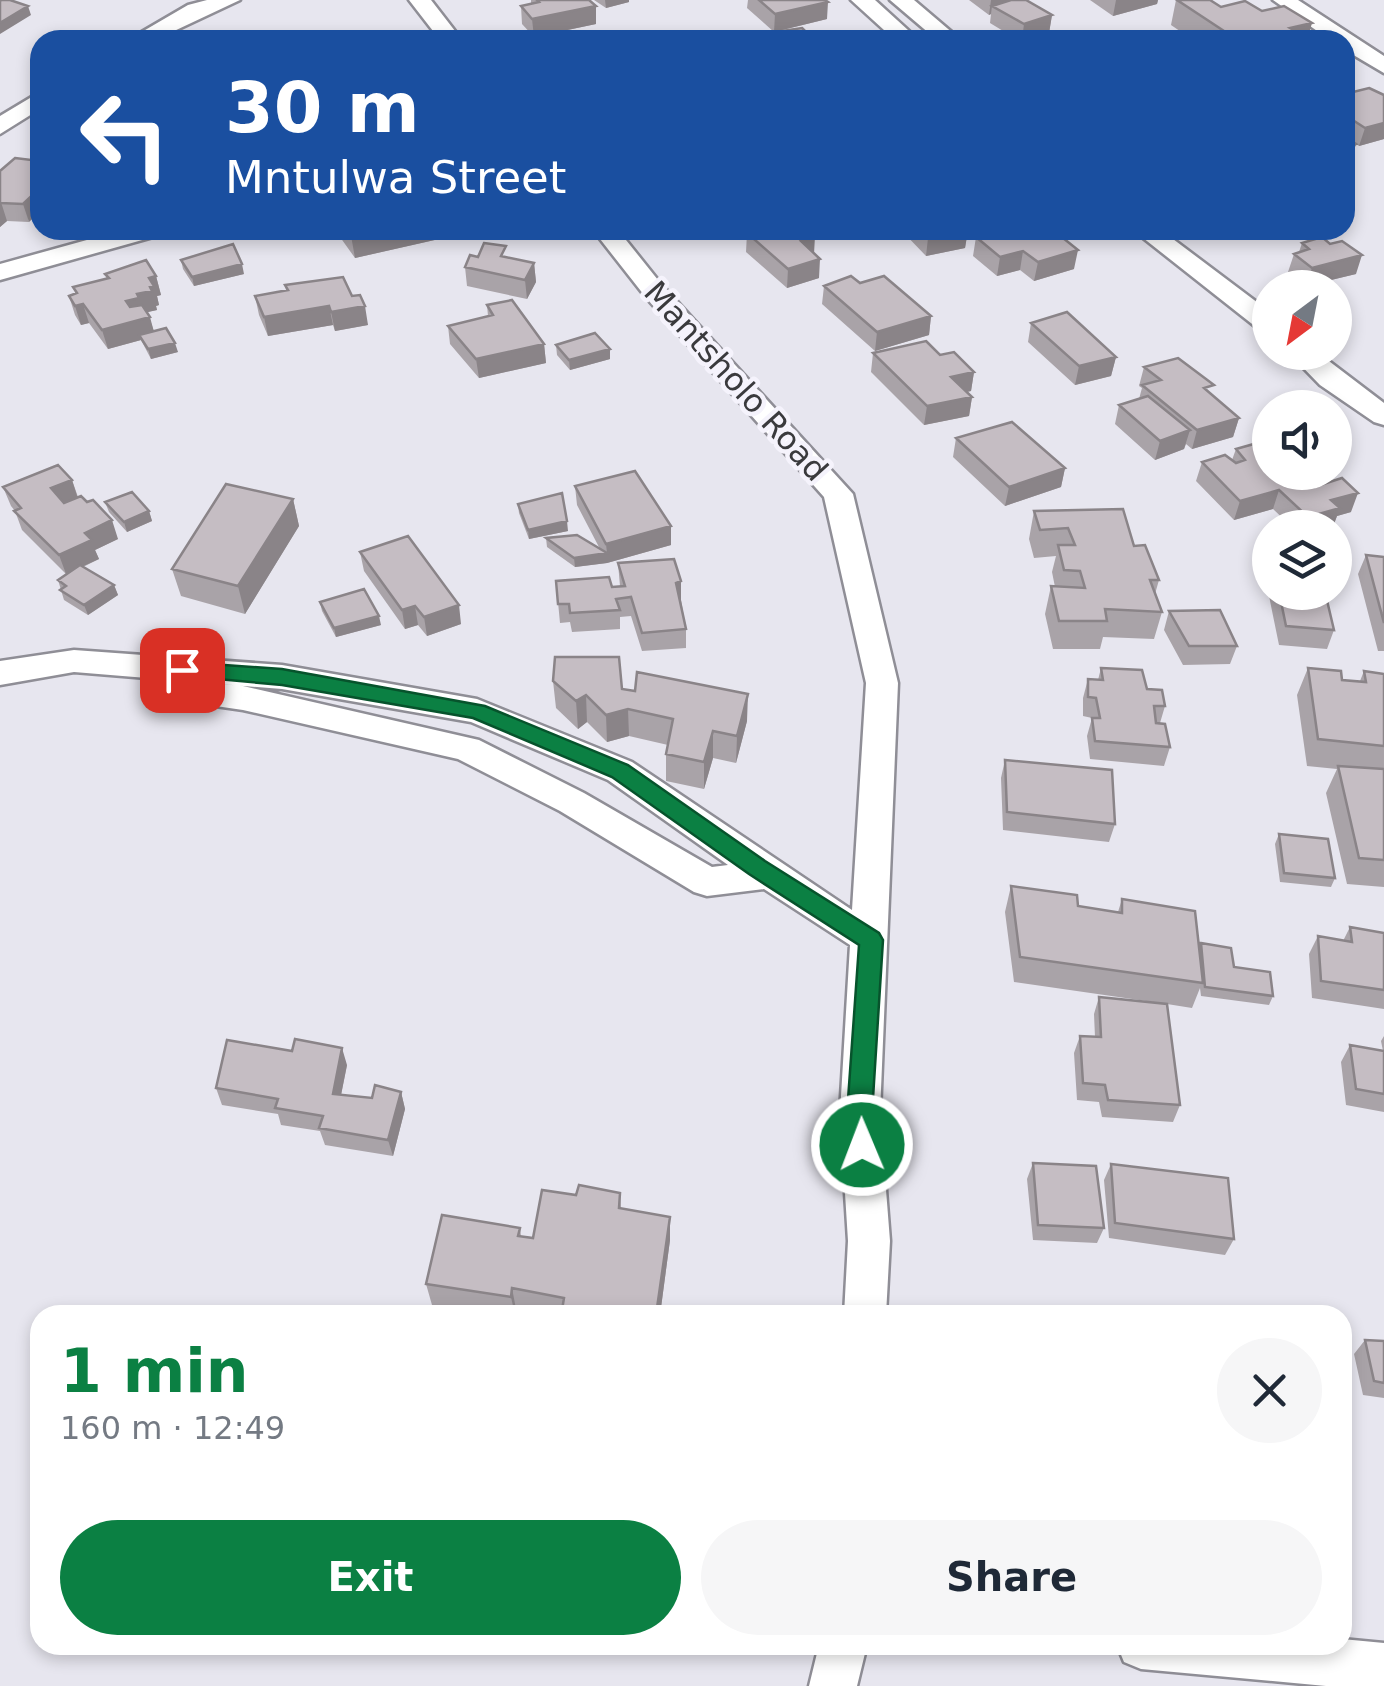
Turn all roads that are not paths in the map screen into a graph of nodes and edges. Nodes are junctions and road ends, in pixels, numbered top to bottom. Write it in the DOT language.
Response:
graph roads {
  1 [pos="229,0"];
  2 [pos="420,0"];
  3 [pos="862,0"];
  4 [pos="901,0"];
  5 [pos="1284,0"];
  6 [pos="159,30"];
  7 [pos="442,30"];
  8 [pos="896,30"];
  9 [pos="938,30"];
  10 [pos="1329,30"];
  11 [pos="1355,47"];
  12 [pos="1384,66"];
  13 [pos="30,106"];
  14 [pos="0,127"];
  15 [pos="115,240"];
  16 [pos="613,240"];
  17 [pos="1158,240"];
  18 [pos="0,272"];
  19 [pos="1252,311"];
  20 [pos="1320,370"];
  21 [pos="1384,416"];
  22 [pos="0,674"];
  23 [pos="0,691"];
  24 [pos="768,875"];
  25 [pos="871,940"];
  26 [pos="866,1305"];
  27 [pos="841,1655"];
  28 [pos="1247,1655"];
  29 [pos="1384,1668"];
  30 [pos="834,1686"];
  1 -- 6 [label="street"];
  2 -- 7 [label="street"];
  3 -- 8 [label="street"];
  4 -- 9 [label="street"];
  5 -- 10 [label="street"];
  11 -- 12 [label="street"];
  13 -- 14 [label="street"];
  15 -- 18 [label="street"];
  16 -- 25 [label="street, Mantsholo Road"];
  17 -- 19 [label="street"];
  20 -- 21 [label="street"];
  22 -- 24 [label="street"];
  23 -- 24 [label="street"];
  24 -- 25 [label="street"];
  25 -- 26 [label="street, Mantsholo Road"];
  27 -- 30 [label="street"];
  28 -- 29 [label="street"];
}
